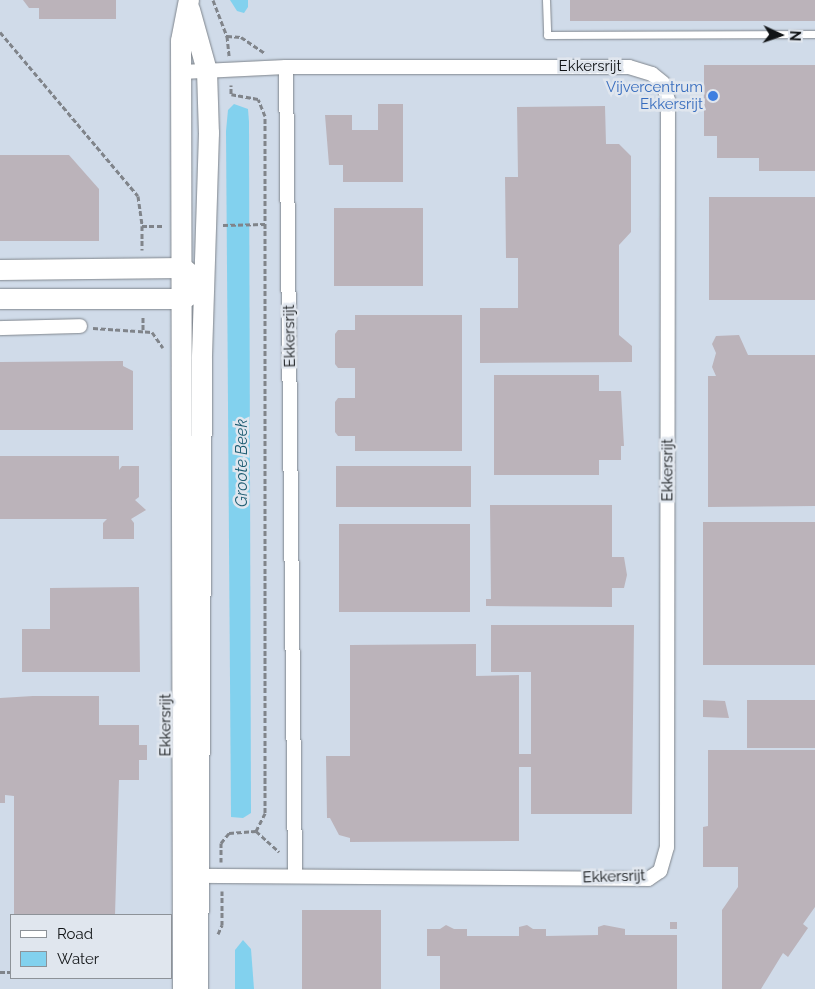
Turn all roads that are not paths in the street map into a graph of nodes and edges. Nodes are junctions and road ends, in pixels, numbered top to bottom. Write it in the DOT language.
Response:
graph roads {
  1 [pos="546,0"];
  2 [pos="189,4"];
  3 [pos="815,34"];
  4 [pos="286,67"];
  5 [pos="207,71"];
  6 [pos="182,72"];
  7 [pos="183,268"];
  8 [pos="0,270"];
  9 [pos="204,285"];
  10 [pos="184,298"];
  11 [pos="0,299"];
  12 [pos="80,326"];
  13 [pos="0,328"];
  14 [pos="295,875"];
  15 [pos="190,876"];
  16 [pos="183,989"];
  17 [pos="198,989"];
  1 -- 3 [label="lane"];
  2 -- 5 [label="main road, Ekkersrijt"];
  2 -- 6 [label="main road, Ekkersrijt"];
  4 -- 5 [label="street, Ekkersrijt"];
  4 -- 14 [label="street, Ekkersrijt"];
  4 -- 14 [label="street, Ekkersrijt"];
  5 -- 6 [label="street, Ekkersrijt"];
  5 -- 9 [label="main road, Ekkersrijt"];
  6 -- 7 [label="main road, Ekkersrijt"];
  7 -- 8 [label="main road"];
  7 -- 9 [label="main road"];
  7 -- 10 [label="main road, Ekkersrijt"];
  9 -- 10 [label="main road"];
  9 -- 15 [label="main road, Ekkersrijt"];
  10 -- 11 [label="main road"];
  10 -- 15 [label="main road, Ekkersrijt"];
  12 -- 13 [label="street"];
  14 -- 15 [label="street, Ekkersrijt"];
  15 -- 16 [label="main road, Ekkersrijt"];
  15 -- 17 [label="main road, Ekkersrijt"];
}
